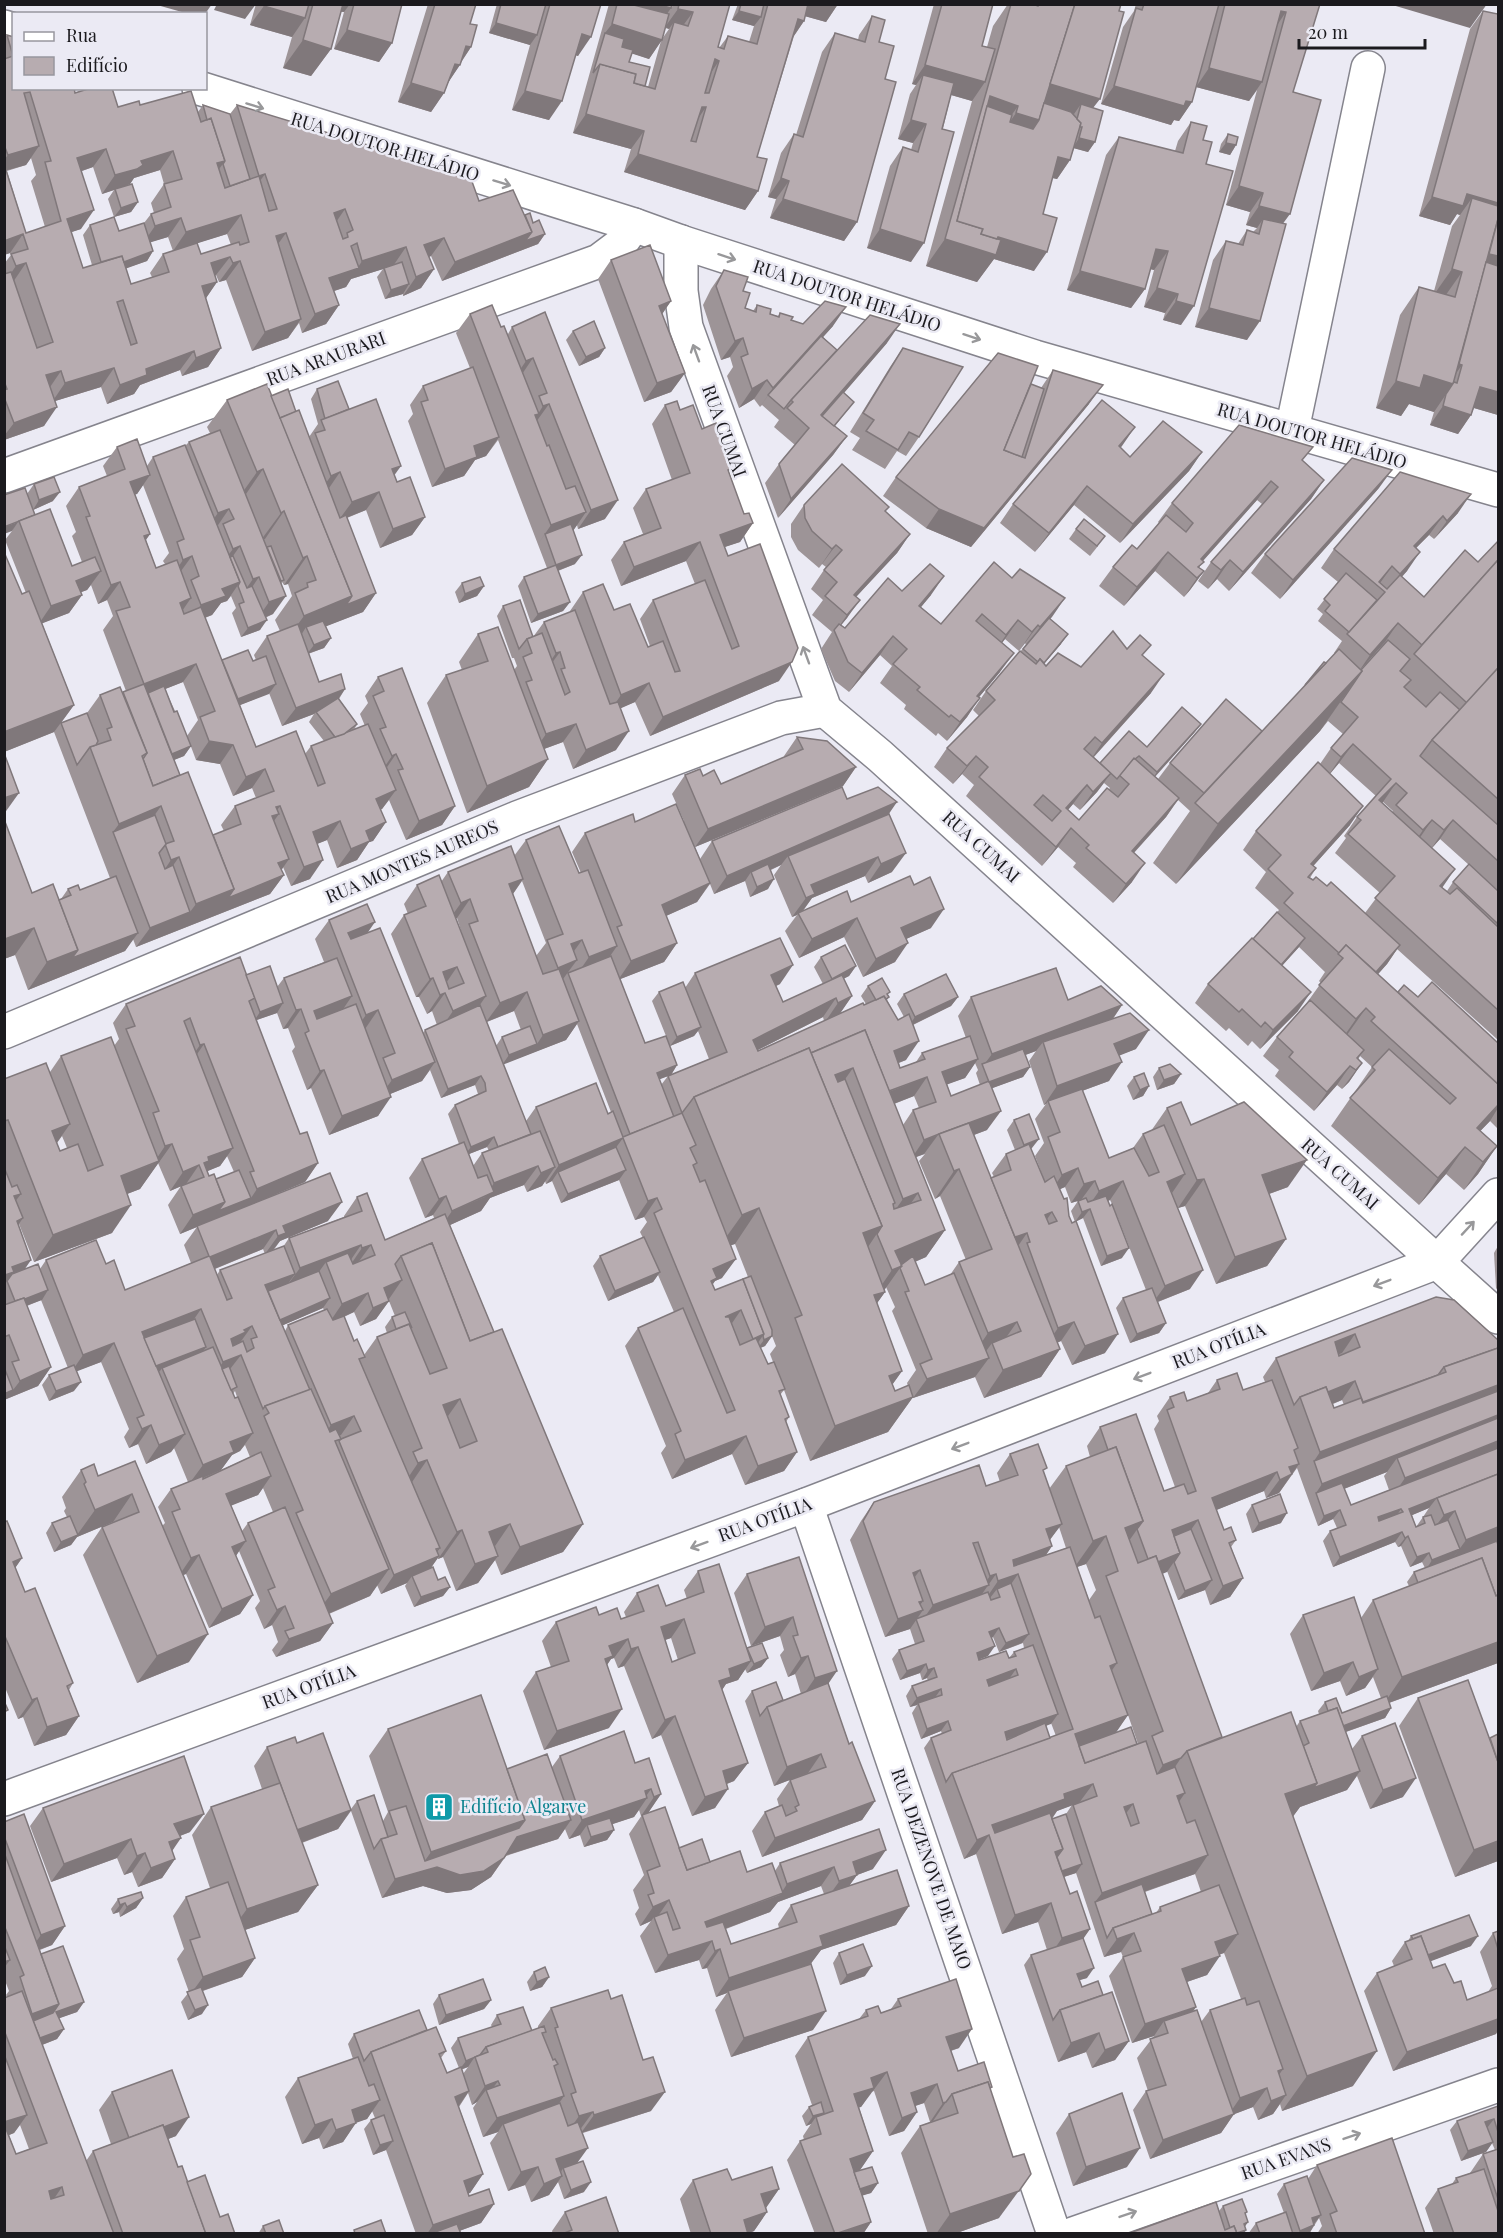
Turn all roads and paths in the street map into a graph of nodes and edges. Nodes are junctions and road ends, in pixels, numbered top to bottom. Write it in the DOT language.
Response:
graph roads {
  1 [pos="1368,68"];
  2 [pos="206,90"];
  3 [pos="634,225"];
  4 [pos="681,243"];
  5 [pos="1292,430"];
  6 [pos="4,476"];
  7 [pos="1498,490"];
  8 [pos="825,710"];
  9 [pos="219,942"];
  10 [pos="231,975"];
  11 [pos="4,1032"];
  12 [pos="1498,1195"];
  13 [pos="1437,1262"];
  14 [pos="1498,1317"];
  15 [pos="806,1505"];
  16 [pos="4,1799"];
  17 [pos="1498,2085"];
  18 [pos="1054,2234"];
  19 [pos="1073,2234"];
  1 -- 5 [label="street"];
  2 -- 3 [label="street, RUA DOUTOR HELÁDIO, one-way"];
  3 -- 4 [label="street, RUA DOUTOR HELÁDIO"];
  3 -- 6 [label="street, RUA ARAURARI"];
  4 -- 5 [label="street, RUA DOUTOR HELÁDIO, one-way"];
  8 -- 4 [label="street, RUA CUMAI, one-way"];
  5 -- 7 [label="street, RUA DOUTOR HELÁDIO"];
  8 -- 9 [label="street, RUA MONTES AUREOS"];
  8 -- 13 [label="street, RUA CUMAI"];
  9 -- 10 [label="street"];
  9 -- 11 [label="street, RUA MONTES AUREOS"];
  13 -- 12 [label="street, RUA OTÍLIA, one-way"];
  13 -- 14 [label="street, RUA CUMAI"];
  13 -- 15 [label="street, RUA OTÍLIA, one-way"];
  15 -- 16 [label="street, RUA OTÍLIA, one-way"];
  15 -- 18 [label="street, RUA DEZENOVE DE MAIO"];
  19 -- 17 [label="street, RUA EVANS, one-way"];
}
